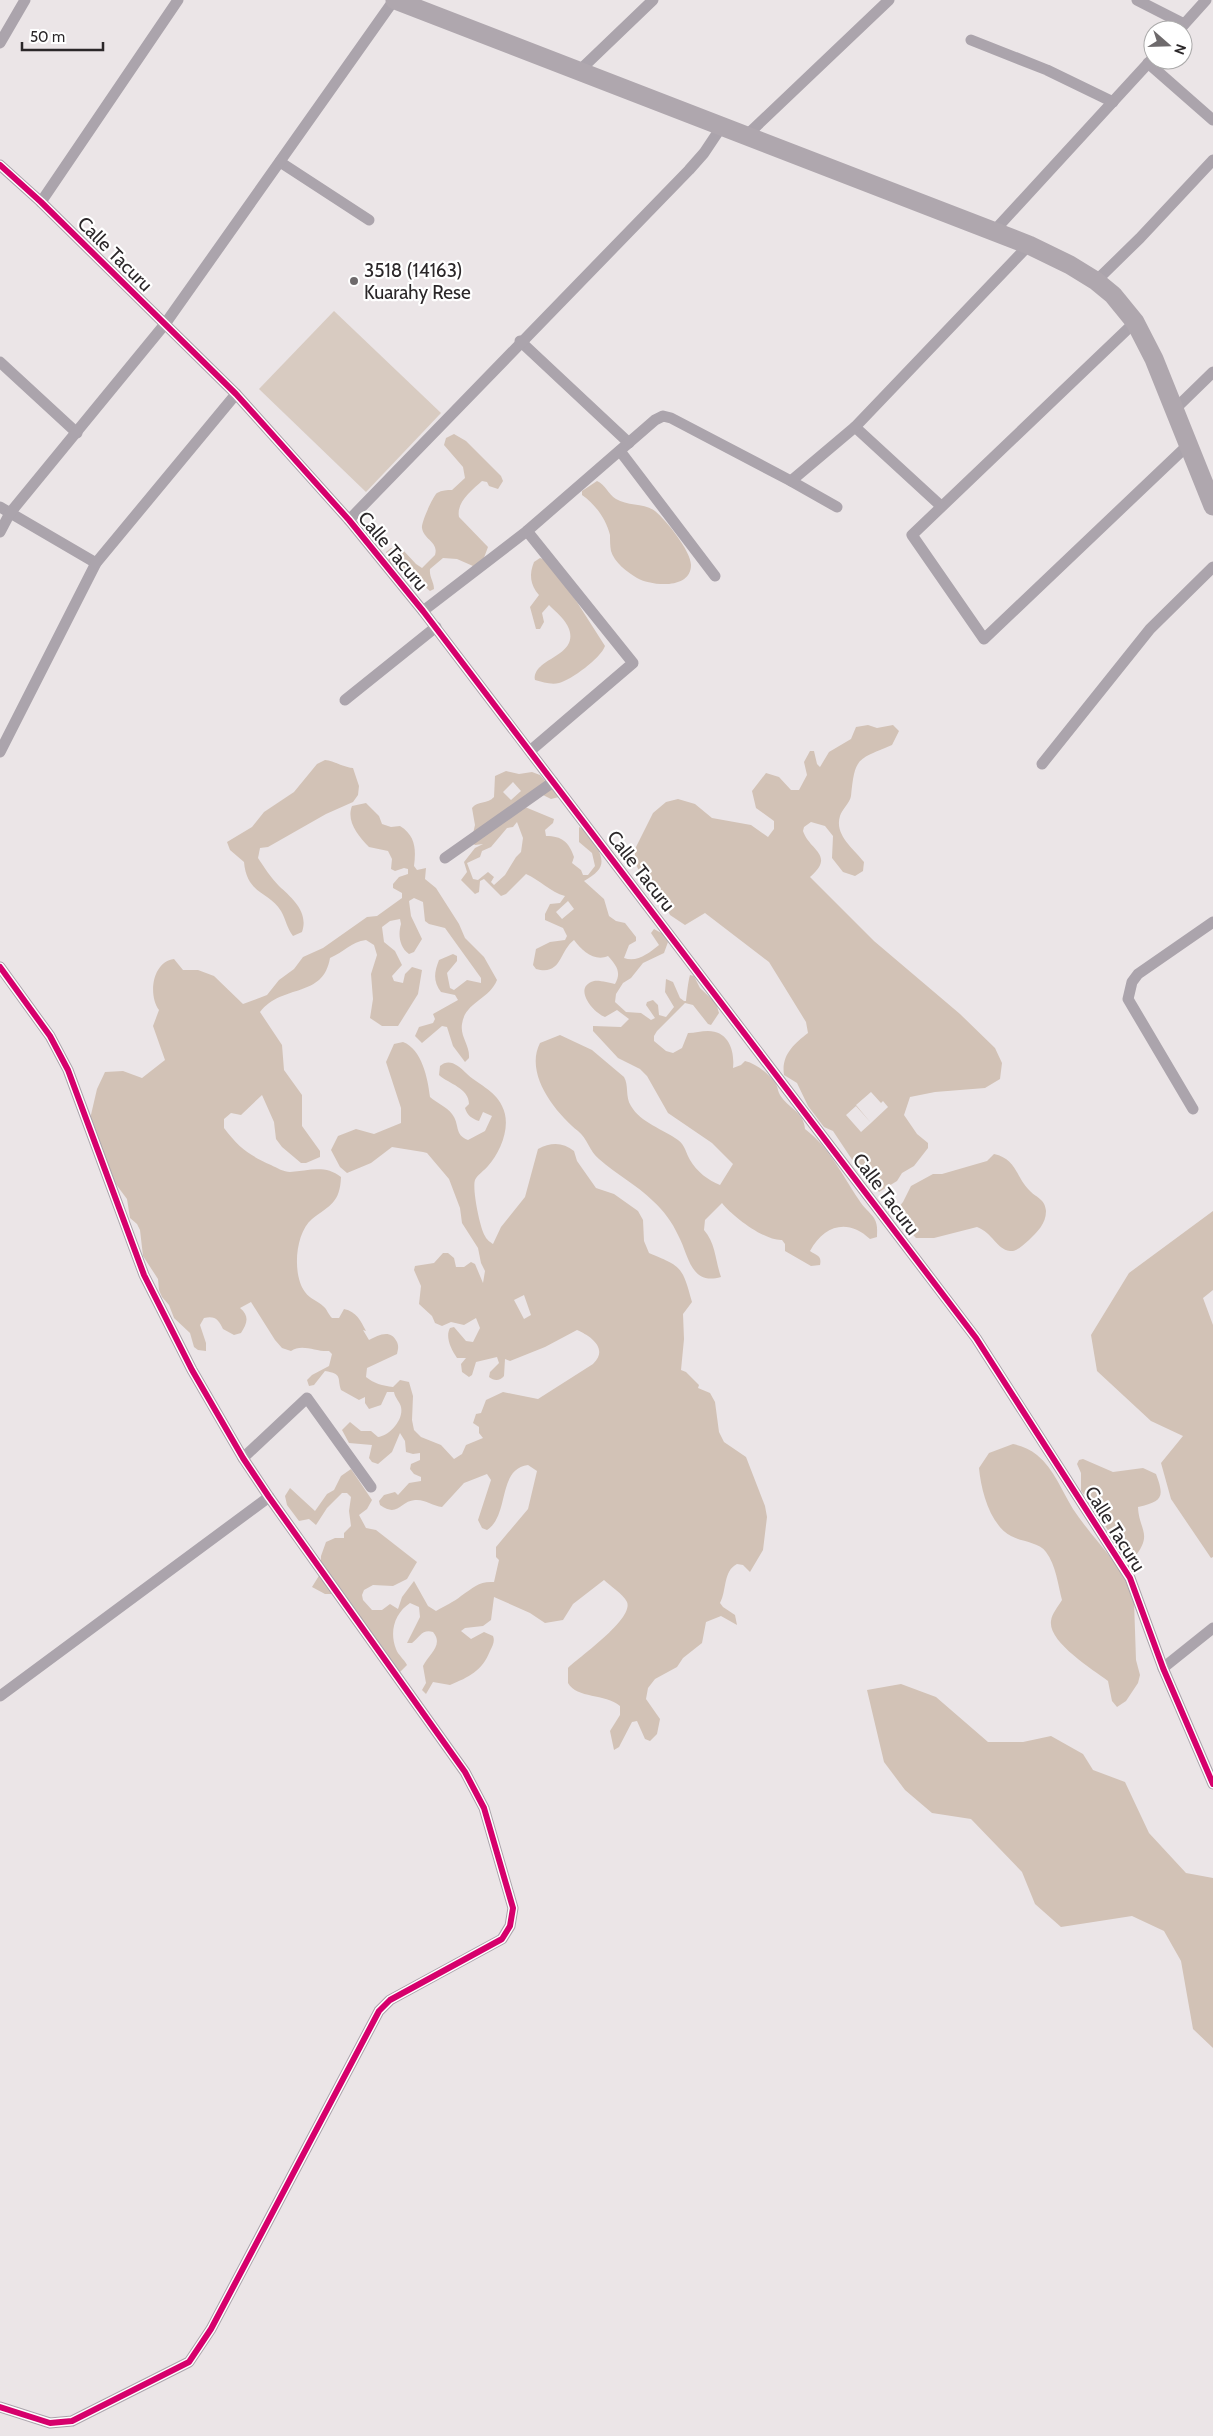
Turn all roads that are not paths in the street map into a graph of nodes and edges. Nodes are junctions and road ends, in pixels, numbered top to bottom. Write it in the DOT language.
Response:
graph roads {
  1 [pos="24,0"];
  2 [pos="178,0"];
  3 [pos="394,0"];
  4 [pos="653,0"];
  5 [pos="889,0"];
  6 [pos="1138,0"];
  7 [pos="1206,0"];
  8 [pos="1171,20"];
  9 [pos="1188,20"];
  10 [pos="971,40"];
  11 [pos="0,43"];
  12 [pos="1143,69"];
  13 [pos="1160,70"];
  14 [pos="579,71"];
  15 [pos="1113,102"];
  16 [pos="1213,120"];
  17 [pos="722,126"];
  18 [pos="746,136"];
  19 [pos="1213,160"];
  20 [pos="280,162"];
  21 [pos="0,165"];
  22 [pos="41,202"];
  23 [pos="369,220"];
  24 [pos="994,232"];
  25 [pos="1029,245"];
  26 [pos="1096,281"];
  27 [pos="1135,322"];
  28 [pos="165,324"];
  29 [pos="520,341"];
  30 [pos="0,362"];
  31 [pos="1213,372"];
  32 [pos="236,394"];
  33 [pos="1174,410"];
  34 [pos="855,427"];
  35 [pos="77,433"];
  36 [pos="629,443"];
  37 [pos="1188,445"];
  38 [pos="620,451"];
  39 [pos="791,481"];
  40 [pos="941,506"];
  41 [pos="1213,506"];
  42 [pos="836,507"];
  43 [pos="5,510"];
  44 [pos="349,520"];
  45 [pos="527,531"];
  46 [pos="0,532"];
  47 [pos="96,563"];
  48 [pos="1213,567"];
  49 [pos="715,576"];
  50 [pos="423,611"];
  51 [pos="436,627"];
  52 [pos="345,700"];
  53 [pos="0,726"];
  54 [pos="11,732"];
  55 [pos="530,751"];
  56 [pos="0,752"];
  57 [pos="1042,764"];
  58 [pos="553,782"];
  59 [pos="445,858"];
  60 [pos="1213,922"];
  61 [pos="0,966"];
  62 [pos="1193,1109"];
  63 [pos="243,1458"];
  64 [pos="371,1487"];
  65 [pos="269,1497"];
  66 [pos="1213,1628"];
  67 [pos="1163,1668"];
  68 [pos="0,1696"];
  69 [pos="1213,1784"];
  70 [pos="0,2407"];
  1 -- 11 [label="street"];
  2 -- 22 [label="street"];
  3 -- 14 [label="main road"];
  3 -- 20 [label="street"];
  4 -- 14 [label="street"];
  5 -- 18 [label="street"];
  6 -- 8 [label="street"];
  7 -- 9 [label="street"];
  10 -- 15 [label="street"];
  12 -- 15 [label="street"];
  13 -- 16 [label="street"];
  14 -- 17 [label="main road"];
  15 -- 24 [label="street"];
  17 -- 18 [label="main road"];
  17 -- 29 [label="street"];
  18 -- 24 [label="main road"];
  19 -- 26 [label="street"];
  20 -- 23 [label="street"];
  20 -- 28 [label="street"];
  21 -- 22 [label="street, Calle Tacuru"];
  22 -- 28 [label="street, Calle Tacuru"];
  24 -- 25 [label="main road"];
  25 -- 26 [label="main road"];
  25 -- 34 [label="street"];
  26 -- 27 [label="main road"];
  27 -- 33 [label="main road"];
  27 -- 40 [label="street"];
  28 -- 32 [label="street, Calle Tacuru"];
  28 -- 35 [label="street"];
  29 -- 36 [label="street"];
  29 -- 44 [label="street"];
  30 -- 35 [label="street"];
  31 -- 33 [label="street"];
  32 -- 44 [label="street, Calle Tacuru"];
  32 -- 47 [label="street"];
  33 -- 37 [label="main road"];
  34 -- 39 [label="street"];
  34 -- 40 [label="street"];
  35 -- 43 [label="street"];
  36 -- 38 [label="street"];
  36 -- 39 [label="street"];
  37 -- 40 [label="street"];
  37 -- 41 [label="main road"];
  38 -- 45 [label="street"];
  38 -- 49 [label="street"];
  39 -- 42 [label="street"];
  43 -- 46 [label="street"];
  43 -- 47 [label="street"];
  44 -- 50 [label="street, Calle Tacuru"];
  45 -- 50 [label="street"];
  45 -- 55 [label="street"];
  47 -- 54 [label="street"];
  48 -- 57 [label="street"];
  50 -- 51 [label="street, Calle Tacuru"];
  51 -- 52 [label="street"];
  51 -- 55 [label="street, Calle Tacuru"];
  53 -- 54 [label="street"];
  54 -- 56 [label="street"];
  55 -- 58 [label="street, Calle Tacuru"];
  58 -- 59 [label="street"];
  58 -- 67 [label="street, Calle Tacuru"];
  60 -- 62 [label="street"];
  61 -- 63 [label="street"];
  63 -- 64 [label="street"];
  63 -- 65 [label="street"];
  65 -- 68 [label="street"];
  65 -- 70 [label="street"];
  66 -- 67 [label="street"];
  67 -- 69 [label="street, Calle Tacuru"];
}
